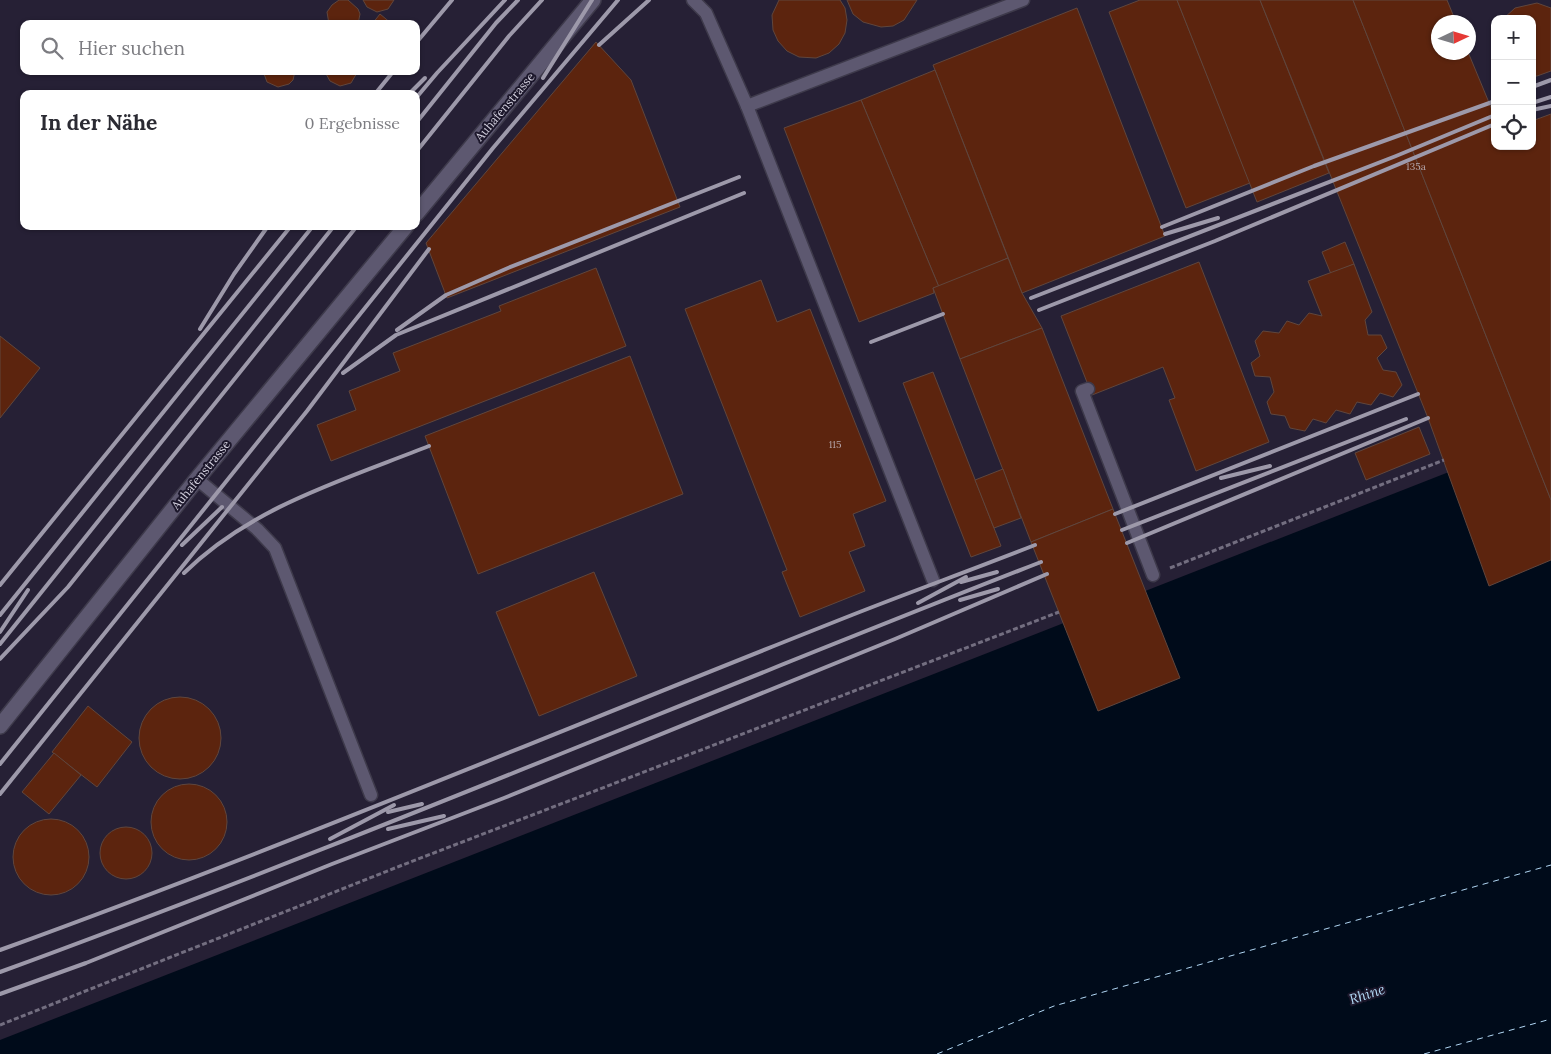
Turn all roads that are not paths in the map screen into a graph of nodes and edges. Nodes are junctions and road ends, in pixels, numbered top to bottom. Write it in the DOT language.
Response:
graph roads {
  1 [pos="593,0"];
  2 [pos="694,0"];
  3 [pos="1023,0"];
  4 [pos="747,106"];
  5 [pos="420,209"];
  6 [pos="403,230"];
  7 [pos="1088,389"];
  8 [pos="197,479"];
  9 [pos="1153,575"];
  10 [pos="933,580"];
  11 [pos="0,726"];
  12 [pos="371,795"];
  1 -- 5 [label="street, Auhafenstrasse"];
  2 -- 4 [label="lane"];
  3 -- 4 [label="lane"];
  4 -- 10 [label="lane"];
  6 -- 8 [label="street, Auhafenstrasse"];
  7 -- 9 [label="lane"];
  8 -- 11 [label="street, Auhafenstrasse"];
  8 -- 12 [label="lane"];
}
